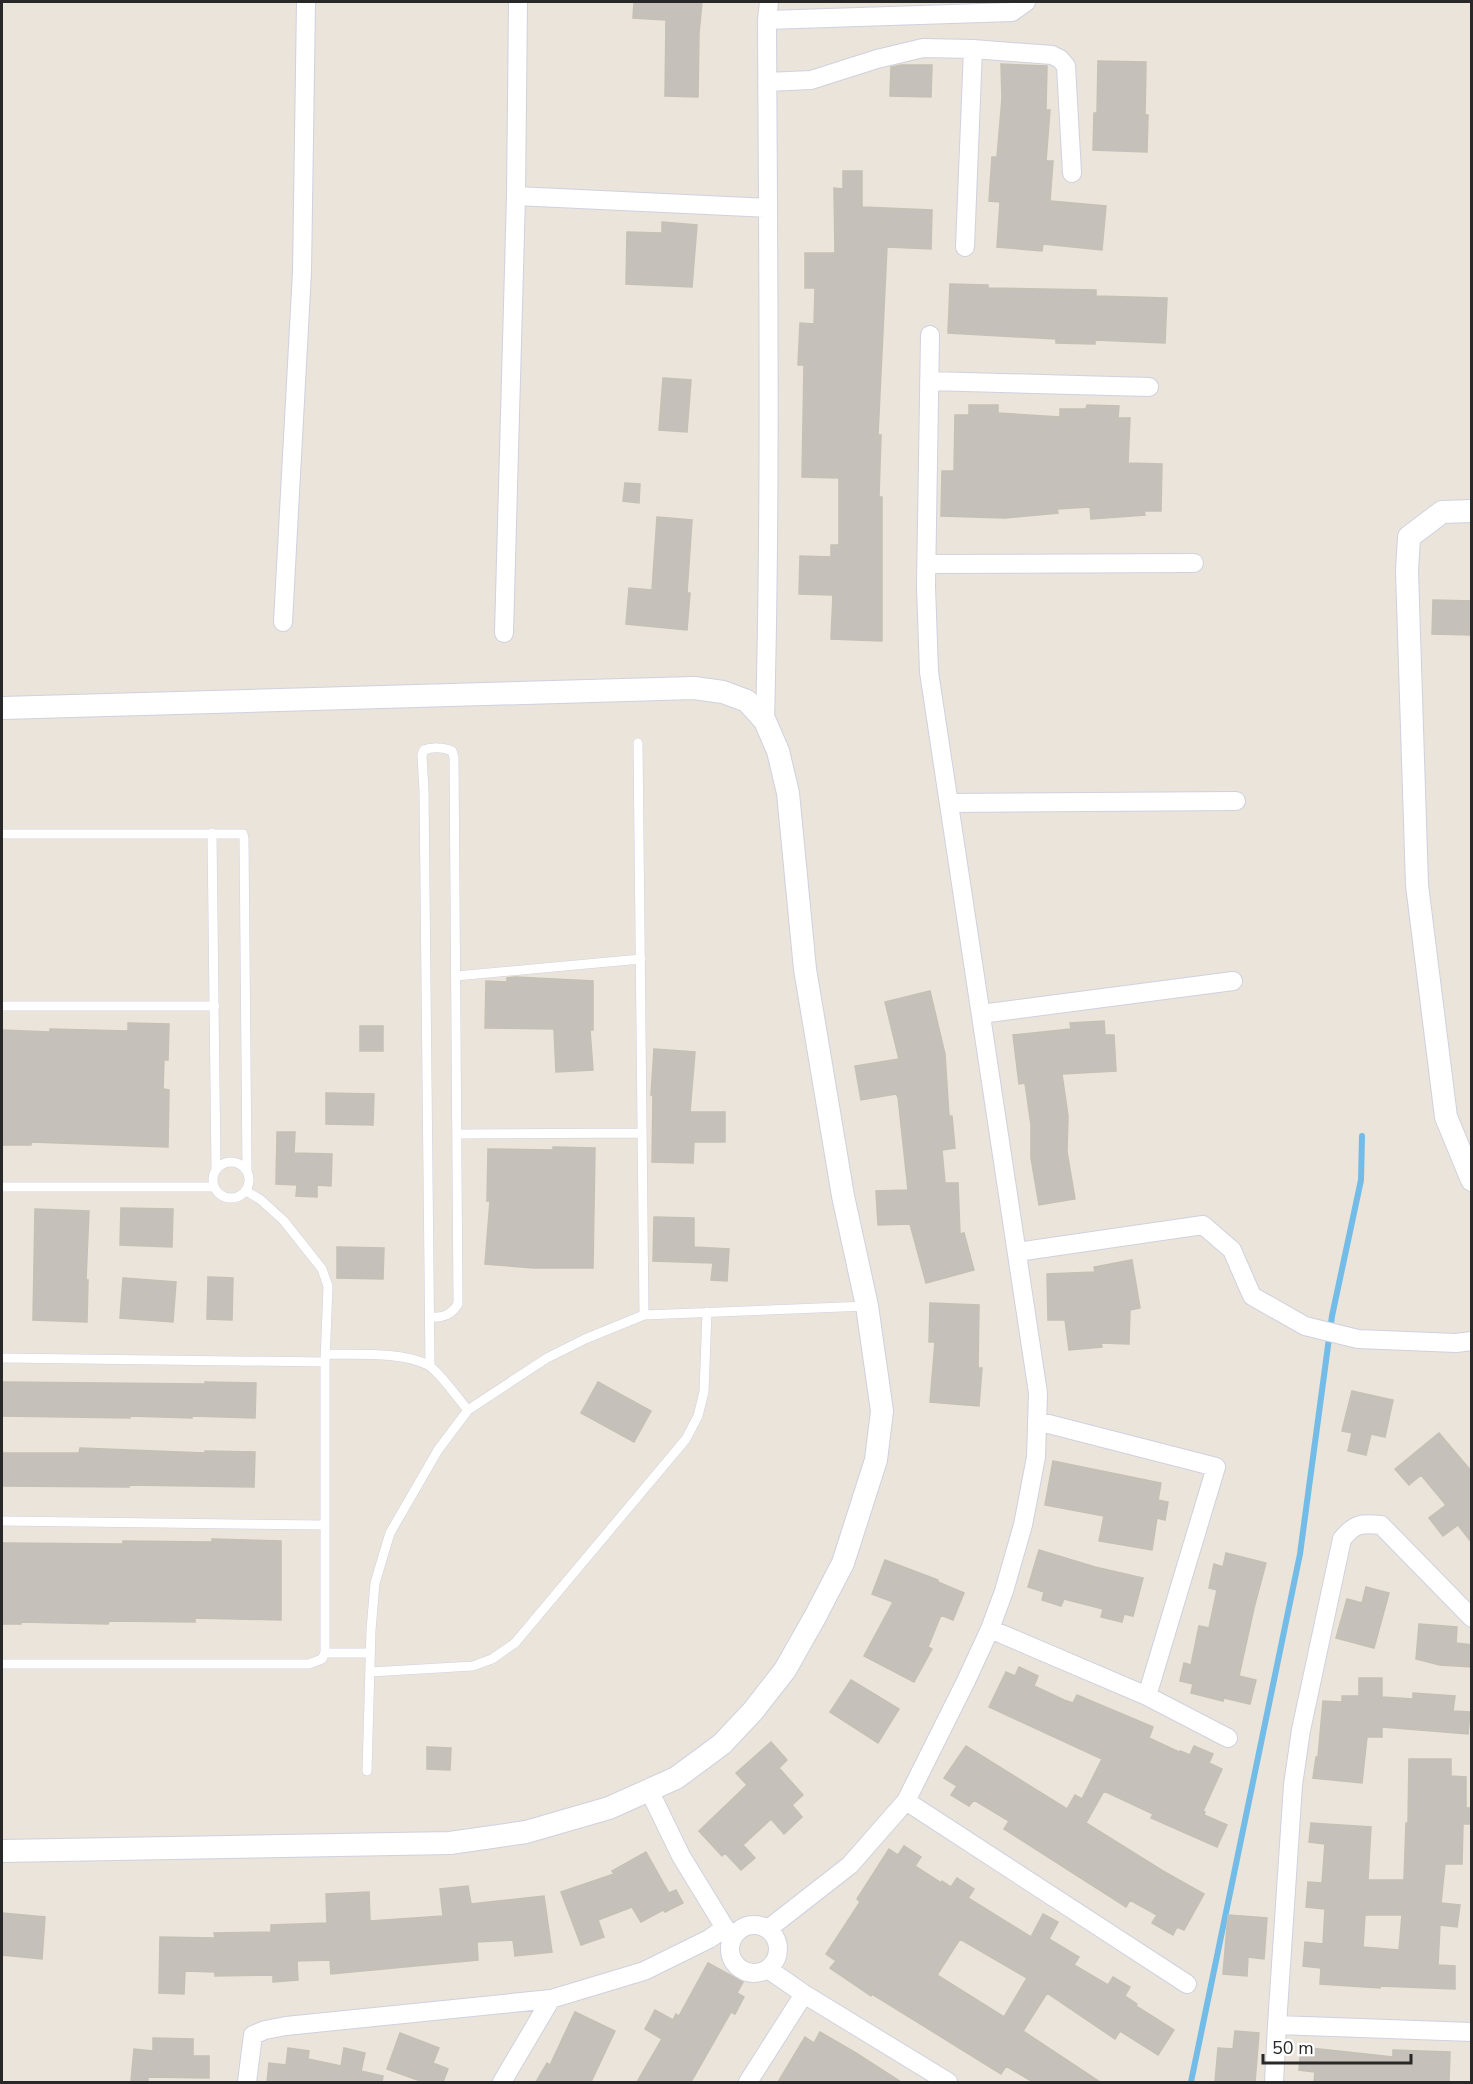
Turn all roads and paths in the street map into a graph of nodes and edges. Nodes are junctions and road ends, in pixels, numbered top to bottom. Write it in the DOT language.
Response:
graph roads {
  1 [pos="306,2"];
  2 [pos="518,2"];
  3 [pos="769,2"];
  4 [pos="1026,2"];
  5 [pos="767,20"];
  6 [pos="973,49"];
  7 [pos="767,82"];
  8 [pos="1072,173"];
  9 [pos="516,196"];
  10 [pos="768,208"];
  11 [pos="965,248"];
  12 [pos="930,335"];
  13 [pos="930,381"];
  14 [pos="1149,387"];
  15 [pos="1472,511"];
  16 [pos="1194,563"];
  17 [pos="927,564"];
  18 [pos="283,622"];
  19 [pos="504,633"];
  20 [pos="2,708"];
  21 [pos="765,721"];
  22 [pos="638,742"];
  23 [pos="1236,801"];
  24 [pos="949,804"];
  25 [pos="212,833"];
  26 [pos="2,834"];
  27 [pos="641,959"];
  28 [pos="456,976"];
  29 [pos="1233,981"];
  30 [pos="2,1006"];
  31 [pos="215,1006"];
  32 [pos="981,1014"];
  33 [pos="642,1132"];
  34 [pos="457,1134"];
  35 [pos="216,1169"];
  36 [pos="247,1170"];
  37 [pos="1472,1180"];
  38 [pos="214,1187"];
  39 [pos="2,1188"];
  40 [pos="246,1191"];
  41 [pos="1017,1252"];
  42 [pos="867,1306"];
  43 [pos="707,1312"];
  44 [pos="644,1315"];
  45 [pos="430,1317"];
  46 [pos="1472,1341"];
  47 [pos="2,1358"];
  48 [pos="326,1358"];
  49 [pos="430,1366"];
  50 [pos="468,1410"];
  51 [pos="1037,1421"];
  52 [pos="2,1521"];
  53 [pos="324,1525"];
  54 [pos="1472,1618"];
  55 [pos="990,1629"];
  56 [pos="325,1653"];
  57 [pos="370,1653"];
  58 [pos="2,1664"];
  59 [pos="370,1672"];
  60 [pos="1147,1696"];
  61 [pos="1228,1738"];
  62 [pos="367,1771"];
  63 [pos="649,1790"];
  64 [pos="906,1801"];
  65 [pos="2,1851"];
  66 [pos="768,1929"];
  67 [pos="729,1932"];
  68 [pos="768,1969"];
  69 [pos="1187,1984"];
  70 [pos="804,1994"];
  71 [pos="551,1999"];
  72 [pos="1277,2025"];
  73 [pos="1472,2032"];
  74 [pos="248,2082"];
  75 [pos="502,2082"];
  76 [pos="748,2082"];
  77 [pos="948,2082"];
  78 [pos="1274,2082"];
  1 -- 18 [label="street"];
  2 -- 9 [label="street"];
  3 -- 5 [label="street"];
  4 -- 5 [label="street"];
  5 -- 7 [label="street"];
  6 -- 7 [label="street"];
  6 -- 8 [label="street"];
  6 -- 11 [label="street"];
  7 -- 10 [label="street"];
  9 -- 10 [label="street"];
  9 -- 19 [label="street"];
  10 -- 21 [label="street"];
  12 -- 13 [label="street"];
  13 -- 14 [label="street"];
  13 -- 17 [label="street"];
  15 -- 37 [label="street"];
  16 -- 17 [label="street"];
  17 -- 24 [label="street"];
  20 -- 21 [label="street"];
  21 -- 42 [label="street"];
  22 -- 27 [label="lane"];
  23 -- 24 [label="street"];
  24 -- 32 [label="street"];
  25 -- 26 [label="lane"];
  25 -- 31 [label="lane"];
  25 -- 36 [label="lane"];
  27 -- 28 [label="lane"];
  27 -- 33 [label="lane"];
  28 -- 34 [label="lane"];
  28 -- 45 [label="lane"];
  29 -- 32 [label="street"];
  30 -- 31 [label="lane"];
  31 -- 35 [label="lane"];
  32 -- 41 [label="street"];
  33 -- 34 [label="lane"];
  33 -- 44 [label="lane"];
  34 -- 45 [label="lane"];
  35 -- 36 [label="lane"];
  35 -- 38 [label="lane"];
  36 -- 40 [label="lane"];
  38 -- 39 [label="lane"];
  38 -- 40 [label="lane"];
  40 -- 48 [label="lane"];
  41 -- 46 [label="street"];
  41 -- 51 [label="street"];
  42 -- 43 [label="lane"];
  42 -- 63 [label="street"];
  43 -- 44 [label="lane"];
  43 -- 59 [label="lane"];
  44 -- 50 [label="lane"];
  45 -- 49 [label="lane"];
  47 -- 48 [label="lane"];
  48 -- 49 [label="lane"];
  48 -- 53 [label="lane"];
  49 -- 50 [label="lane"];
  50 -- 57 [label="lane"];
  51 -- 55 [label="street"];
  51 -- 60 [label="street"];
  52 -- 53 [label="lane"];
  53 -- 56 [label="lane"];
  54 -- 72 [label="street"];
  55 -- 60 [label="street"];
  55 -- 64 [label="street"];
  56 -- 57 [label="lane"];
  56 -- 58 [label="lane"];
  57 -- 59 [label="lane"];
  59 -- 62 [label="lane"];
  60 -- 61 [label="street"];
  63 -- 65 [label="street"];
  63 -- 67 [label="street"];
  64 -- 66 [label="street"];
  64 -- 69 [label="street"];
  66 -- 67 [label="street"];
  66 -- 68 [label="street"];
  67 -- 68 [label="street"];
  67 -- 71 [label="street"];
  68 -- 70 [label="street"];
  70 -- 76 [label="street"];
  70 -- 77 [label="street"];
  71 -- 74 [label="street"];
  71 -- 75 [label="street"];
  72 -- 73 [label="street"];
  72 -- 78 [label="street"];
}
